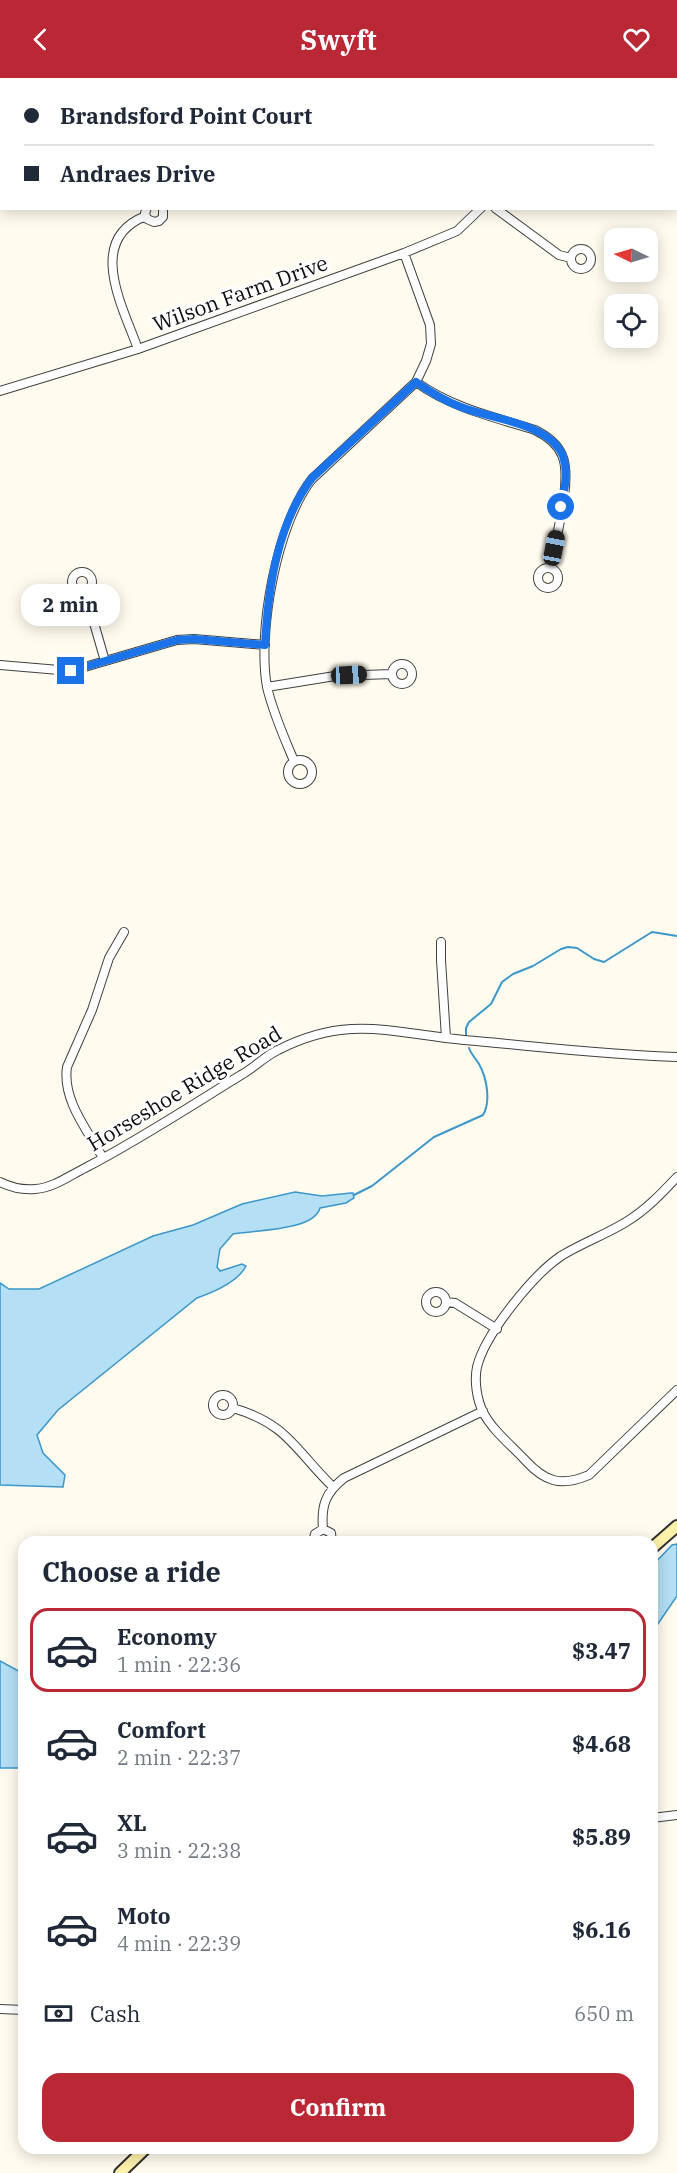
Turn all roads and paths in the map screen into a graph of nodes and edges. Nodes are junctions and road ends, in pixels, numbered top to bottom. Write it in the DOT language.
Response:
graph roads {
  1 [pos="163,210"];
  2 [pos="479,210"];
  3 [pos="498,210"];
  4 [pos="146,212"];
  5 [pos="404,253"];
  6 [pos="571,258"];
  7 [pos="138,349"];
  8 [pos="416,382"];
  9 [pos="0,391"];
  10 [pos="550,568"];
  11 [pos="85,592"];
  12 [pos="265,645"];
  13 [pos="105,662"];
  14 [pos="0,665"];
  15 [pos="392,674"];
  16 [pos="267,687"];
  17 [pos="294,761"];
  18 [pos="124,932"];
  19 [pos="441,942"];
  20 [pos="446,1038"];
  21 [pos="677,1057"];
  22 [pos="103,1158"];
  23 [pos="677,1177"];
  24 [pos="0,1182"];
  25 [pos="446,1302"];
  26 [pos="497,1329"];
  27 [pos="677,1390"];
  28 [pos="233,1408"];
  29 [pos="483,1411"];
  30 [pos="333,1487"];
  31 [pos="677,1526"];
  32 [pos="323,1529"];
  33 [pos="314,1536"];
  34 [pos="331,1536"];
  35 [pos="658,1543"];
  36 [pos="677,1815"];
  37 [pos="658,1817"];
  38 [pos="0,2009"];
  39 [pos="18,2010"];
  40 [pos="140,2154"];
  41 [pos="120,2173"];
  1 -- 4 [label="street"];
  2 -- 5 [label="street, Wilson Farm Drive"];
  3 -- 6 [label="street"];
  4 -- 7 [label="street"];
  5 -- 7 [label="street, Wilson Farm Drive"];
  5 -- 8 [label="street"];
  7 -- 9 [label="street, Wilson Farm Drive"];
  8 -- 10 [label="street"];
  8 -- 12 [label="street"];
  11 -- 13 [label="street"];
  12 -- 13 [label="street"];
  12 -- 16 [label="street"];
  13 -- 14 [label="street"];
  15 -- 16 [label="street"];
  16 -- 17 [label="street"];
  18 -- 22 [label="street"];
  19 -- 20 [label="street"];
  20 -- 21 [label="street, Horseshoe Ridge Road"];
  20 -- 22 [label="street, Horseshoe Ridge Road"];
  22 -- 24 [label="street, Horseshoe Ridge Road"];
  23 -- 26 [label="street"];
  25 -- 26 [label="street"];
  26 -- 29 [label="street"];
  27 -- 29 [label="street"];
  28 -- 30 [label="street"];
  29 -- 30 [label="street"];
  30 -- 32 [label="street"];
  31 -- 35 [label="main road"];
  32 -- 33 [label="street"];
  32 -- 34 [label="street"];
  36 -- 37 [label="street"];
  38 -- 39 [label="street"];
  40 -- 41 [label="main road"];
}
